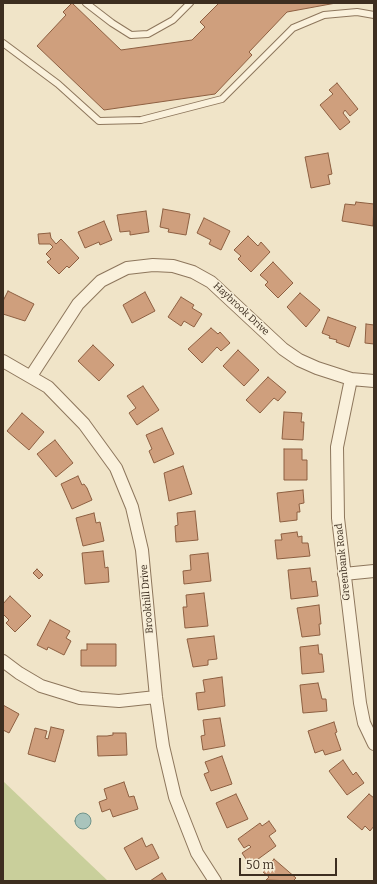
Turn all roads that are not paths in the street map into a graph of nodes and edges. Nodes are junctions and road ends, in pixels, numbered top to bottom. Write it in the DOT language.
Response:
graph roads {
  1 [pos="86,3"];
  2 [pos="190,3"];
  3 [pos="374,15"];
  4 [pos="3,43"];
  5 [pos="3,361"];
  6 [pos="31,376"];
  7 [pos="352,379"];
  8 [pos="374,381"];
  9 [pos="374,571"];
  10 [pos="344,574"];
  11 [pos="3,661"];
  12 [pos="156,697"];
  13 [pos="374,744"];
  14 [pos="215,881"];
  1 -- 2 [label="lane"];
  3 -- 4 [label="lane"];
  5 -- 6 [label="street, Brookhill Drive"];
  6 -- 7 [label="street, Haybrook Drive"];
  6 -- 12 [label="street, Brookhill Drive"];
  7 -- 8 [label="street, Haybrook Drive"];
  7 -- 10 [label="street, Greenbank Road"];
  9 -- 10 [label="street"];
  10 -- 13 [label="street, Greenbank Road"];
  11 -- 12 [label="street"];
  12 -- 14 [label="street, Brookhill Drive"];
}
